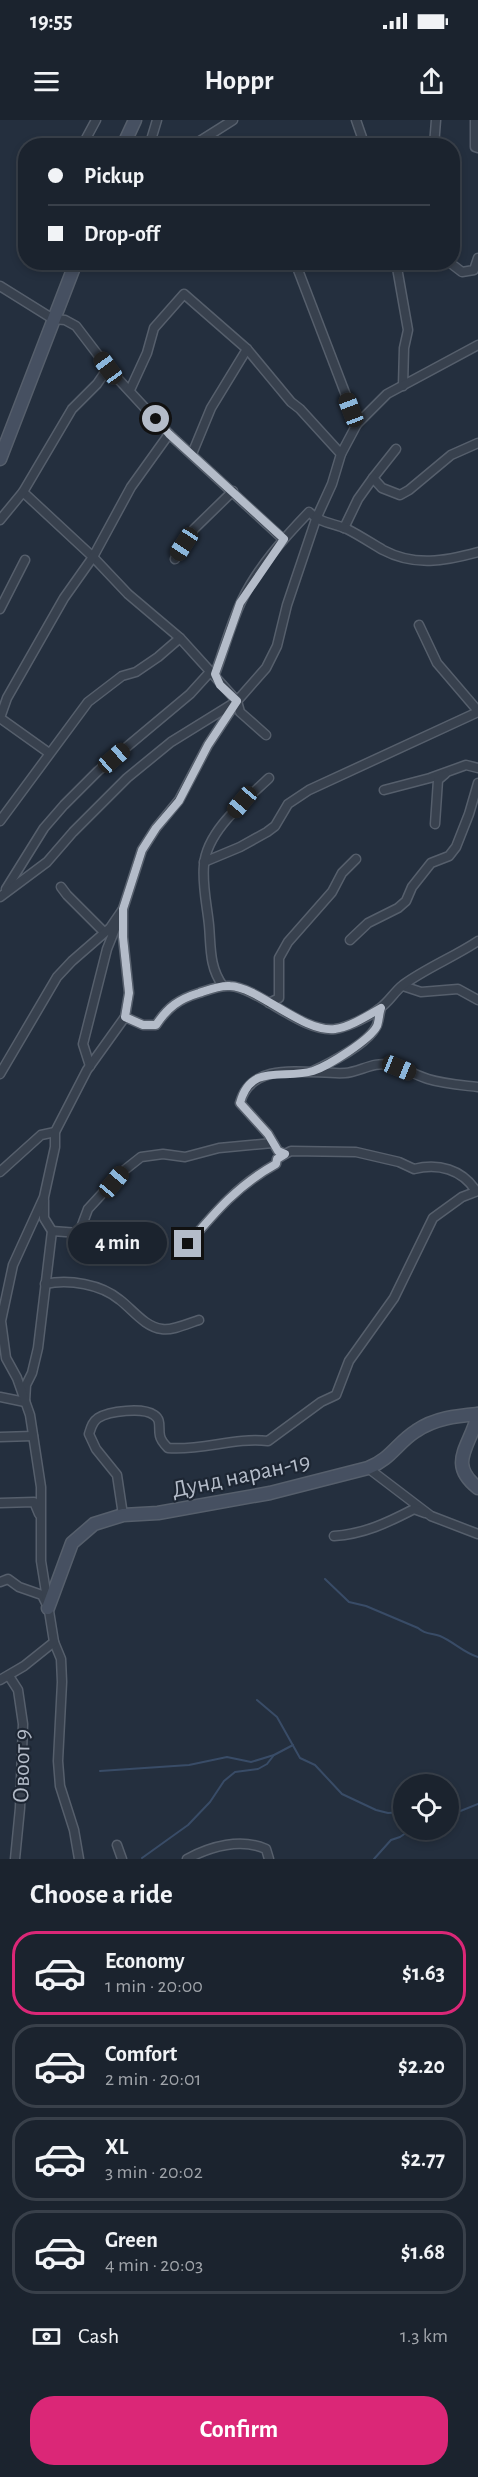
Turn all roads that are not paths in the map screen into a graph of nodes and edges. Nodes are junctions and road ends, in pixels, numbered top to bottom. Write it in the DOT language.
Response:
graph roads {
  1 [pos="96,120"];
  2 [pos="135,120"];
  3 [pos="157,120"];
  4 [pos="232,120"];
  5 [pos="356,120"];
  6 [pos="435,120"];
  7 [pos="475,120"];
  8 [pos="86,138"];
  9 [pos="127,138"];
  10 [pos="152,138"];
  11 [pos="204,138"];
  12 [pos="362,138"];
  13 [pos="434,138"];
  14 [pos="478,148"];
  15 [pos="478,258"];
  16 [pos="73,270"];
  17 [pos="298,270"];
  18 [pos="397,270"];
  19 [pos="459,270"];
  20 [pos="0,286"];
  21 [pos="53,319"];
  22 [pos="478,345"];
  23 [pos="247,349"];
  24 [pos="108,368"];
  25 [pos="403,386"];
  26 [pos="130,390"];
  27 [pos="357,424"];
  28 [pos="169,434"];
  29 [pos="478,443"];
  30 [pos="396,449"];
  31 [pos="341,453"];
  32 [pos="192,454"];
  33 [pos="0,459"];
  34 [pos="373,478"];
  35 [pos="233,491"];
  36 [pos="23,492"];
  37 [pos="316,519"];
  38 [pos="0,520"];
  39 [pos="344,528"];
  40 [pos="284,539"];
  41 [pos="478,552"];
  42 [pos="93,557"];
  43 [pos="175,559"];
  44 [pos="25,560"];
  45 [pos="0,609"];
  46 [pos="419,625"];
  47 [pos="180,638"];
  48 [pos="212,673"];
  49 [pos="237,701"];
  50 [pos="478,712"];
  51 [pos="266,735"];
  52 [pos="50,753"];
  53 [pos="478,768"];
  54 [pos="448,772"];
  55 [pos="269,778"];
  56 [pos="478,783"];
  57 [pos="384,790"];
  58 [pos="0,821"];
  59 [pos="435,824"];
  60 [pos="356,859"];
  61 [pos="204,862"];
  62 [pos="61,887"];
  63 [pos="2,896"];
  64 [pos="123,909"];
  65 [pos="104,932"];
  66 [pos="350,940"];
  67 [pos="478,941"];
  68 [pos="223,986"];
  69 [pos="403,986"];
  70 [pos="478,1000"];
  71 [pos="269,1004"];
  72 [pos="381,1008"];
  73 [pos="125,1017"];
  74 [pos="90,1066"];
  75 [pos="312,1071"];
  76 [pos="0,1074"];
  77 [pos="478,1087"];
  78 [pos="55,1132"];
  79 [pos="273,1143"];
  80 [pos="285,1154"];
  81 [pos="0,1159"];
  82 [pos="11,1164"];
  83 [pos="0,1172"];
  84 [pos="477,1191"];
  85 [pos="44,1197"];
  86 [pos="52,1231"];
  87 [pos="188,1244"];
  88 [pos="45,1284"];
  89 [pos="199,1320"];
  90 [pos="1,1323"];
  91 [pos="0,1397"];
  92 [pos="25,1402"];
  93 [pos="478,1414"];
  94 [pos="33,1436"];
  95 [pos="0,1437"];
  96 [pos="368,1468"];
  97 [pos="478,1488"];
  98 [pos="0,1503"];
  99 [pos="39,1514"];
  100 [pos="123,1515"];
  101 [pos="431,1516"];
  102 [pos="478,1534"];
  103 [pos="334,1536"];
  104 [pos="0,1582"];
  105 [pos="48,1608"];
  106 [pos="54,1642"];
  107 [pos="9,1676"];
  108 [pos="0,1680"];
  109 [pos="117,1845"];
  110 [pos="15,1859"];
  111 [pos="79,1859"];
  112 [pos="122,1859"];
  113 [pos="187,1859"];
  114 [pos="269,1859"];
  1 -- 8 [label="street"];
  2 -- 9 [label="street"];
  3 -- 10 [label="street"];
  4 -- 11 [label="street"];
  5 -- 12 [label="street"];
  6 -- 13 [label="street"];
  7 -- 14 [label="street"];
  15 -- 19 [label="street"];
  16 -- 21 [label="street"];
  17 -- 27 [label="street"];
  18 -- 25 [label="street"];
  20 -- 21 [label="street"];
  21 -- 24 [label="street"];
  21 -- 33 [label="street"];
  22 -- 25 [label="street"];
  23 -- 26 [label="street"];
  23 -- 31 [label="street"];
  23 -- 32 [label="street"];
  24 -- 26 [label="street"];
  24 -- 36 [label="street"];
  25 -- 27 [label="street"];
  26 -- 28 [label="street"];
  27 -- 31 [label="street"];
  28 -- 32 [label="street"];
  28 -- 42 [label="street"];
  29 -- 34 [label="street"];
  30 -- 34 [label="street"];
  31 -- 37 [label="street"];
  32 -- 35 [label="street"];
  34 -- 39 [label="street"];
  35 -- 40 [label="street"];
  35 -- 43 [label="street"];
  36 -- 38 [label="street"];
  36 -- 42 [label="street"];
  37 -- 39 [label="street"];
  37 -- 40 [label="street"];
  37 -- 49 [label="street"];
  39 -- 41 [label="street"];
  40 -- 48 [label="street"];
  42 -- 47 [label="street"];
  42 -- 52 [label="street"];
  44 -- 45 [label="street"];
  46 -- 50 [label="street"];
  47 -- 48 [label="street"];
  47 -- 52 [label="street"];
  48 -- 49 [label="street"];
  48 -- 63 [label="street"];
  49 -- 51 [label="street"];
  49 -- 63 [label="street"];
  49 -- 64 [label="street"];
  50 -- 61 [label="street"];
  52 -- 58 [label="street"];
  53 -- 54 [label="street"];
  54 -- 57 [label="street"];
  54 -- 59 [label="street"];
  55 -- 61 [label="street"];
  56 -- 66 [label="street"];
  60 -- 71 [label="street"];
  61 -- 68 [label="street"];
  62 -- 65 [label="street"];
  64 -- 65 [label="street"];
  64 -- 73 [label="street"];
  64 -- 74 [label="street"];
  65 -- 76 [label="street"];
  67 -- 69 [label="street"];
  68 -- 71 [label="street"];
  68 -- 73 [label="street"];
  69 -- 70 [label="street"];
  69 -- 72 [label="street"];
  71 -- 72 [label="street"];
  72 -- 75 [label="street"];
  73 -- 74 [label="street"];
  74 -- 78 [label="street"];
  75 -- 77 [label="street"];
  75 -- 79 [label="street"];
  78 -- 82 [label="street"];
  78 -- 85 [label="street"];
  79 -- 80 [label="street"];
  79 -- 86 [label="street"];
  80 -- 84 [label="street"];
  80 -- 87 [label="street"];
  81 -- 82 [label="street"];
  82 -- 83 [label="street"];
  84 -- 100 [label="street"];
  85 -- 86 [label="street"];
  85 -- 90 [label="street"];
  86 -- 88 [label="street"];
  88 -- 89 [label="street"];
  88 -- 92 [label="street"];
  90 -- 92 [label="street"];
  91 -- 92 [label="street"];
  92 -- 94 [label="street"];
  93 -- 96 [label="street, Дунд наран-19"];
  93 -- 97 [label="street"];
  94 -- 95 [label="street"];
  94 -- 99 [label="street"];
  96 -- 100 [label="street, Дунд наран-19"];
  96 -- 101 [label="street"];
  98 -- 99 [label="street"];
  99 -- 105 [label="street"];
  100 -- 105 [label="street, Дунд наран-19"];
  101 -- 102 [label="street"];
  101 -- 103 [label="street"];
  104 -- 105 [label="street"];
  105 -- 106 [label="street"];
  106 -- 107 [label="street"];
  106 -- 111 [label="street"];
  107 -- 108 [label="street"];
  107 -- 110 [label="street, Овоот 9"];
  109 -- 112 [label="street"];
  113 -- 114 [label="street"];
}
